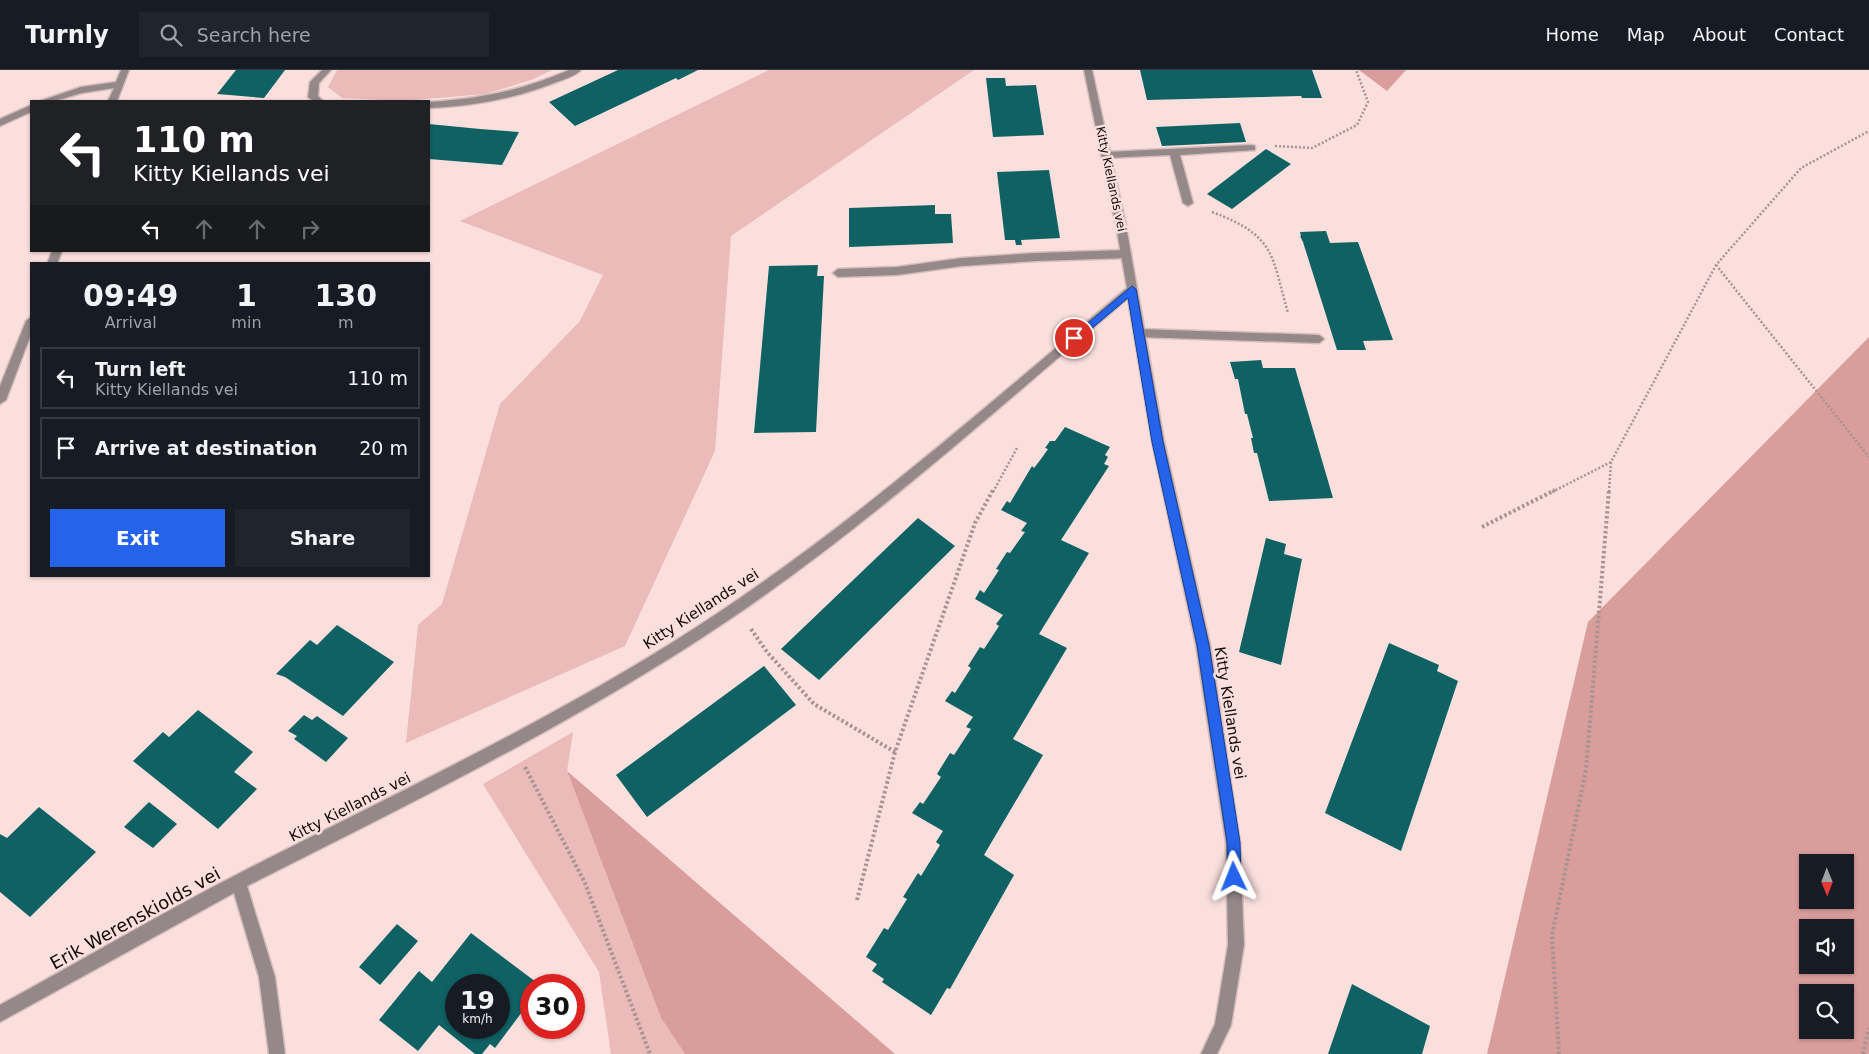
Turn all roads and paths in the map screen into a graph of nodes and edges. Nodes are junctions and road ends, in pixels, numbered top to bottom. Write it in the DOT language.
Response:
graph roads {
  1 [pos="125,70"];
  2 [pos="328,70"];
  3 [pos="578,70"];
  4 [pos="1088,70"];
  5 [pos="1356,70"];
  6 [pos="119,84"];
  7 [pos="49,100"];
  8 [pos="112,100"];
  9 [pos="316,100"];
  10 [pos="430,105"];
  11 [pos="30,108"];
  12 [pos="0,122"];
  13 [pos="1869,131"];
  14 [pos="1252,148"];
  15 [pos="1174,152"];
  16 [pos="1106,155"];
  17 [pos="1188,204"];
  18 [pos="1126,254"];
  19 [pos="1716,265"];
  20 [pos="838,273"];
  21 [pos="1132,289"];
  22 [pos="30,323"];
  23 [pos="1139,333"];
  24 [pos="1288,338"];
  25 [pos="1319,339"];
  26 [pos="0,400"];
  27 [pos="1017,448"];
  28 [pos="1869,457"];
  29 [pos="1611,462"];
  30 [pos="1482,527"];
  31 [pos="736,608"];
  32 [pos="512,742"];
  33 [pos="895,752"];
  34 [pos="238,882"];
  35 [pos="857,900"];
  36 [pos="0,1014"];
  37 [pos="1869,1028"];
  38 [pos="277,1054"];
  39 [pos="650,1054"];
  40 [pos="1209,1054"];
  41 [pos="1559,1054"];
  42 [pos="1863,1054"];
  1 -- 6 [label="street"];
  2 -- 9 [label="street"];
  3 -- 10 [label="street"];
  4 -- 16 [label="street, Kitty Kiellands vei"];
  5 -- 14 [label="path"];
  6 -- 7 [label="street"];
  6 -- 8 [label="street"];
  11 -- 12 [label="street"];
  13 -- 19 [label="path"];
  14 -- 15 [label="street"];
  15 -- 16 [label="street"];
  15 -- 17 [label="street"];
  16 -- 18 [label="street, Kitty Kiellands vei"];
  17 -- 24 [label="path"];
  18 -- 20 [label="street"];
  18 -- 21 [label="street, Kitty Kiellands vei"];
  19 -- 28 [label="path"];
  19 -- 29 [label="path"];
  21 -- 23 [label="street, Kitty Kiellands vei"];
  21 -- 31 [label="street, Kitty Kiellands vei"];
  22 -- 26 [label="street"];
  23 -- 24 [label="street"];
  23 -- 40 [label="street, Kitty Kiellands vei"];
  24 -- 25 [label="street"];
  27 -- 33 [label="path"];
  29 -- 30 [label="path"];
  29 -- 41 [label="path"];
  31 -- 32 [label="street, Kitty Kiellands vei"];
  31 -- 33 [label="path"];
  32 -- 34 [label="street, Kitty Kiellands vei"];
  32 -- 39 [label="path"];
  33 -- 35 [label="path"];
  34 -- 36 [label="street, Erik Werenskiolds vei"];
  34 -- 38 [label="street, Erik Werenskiolds vei"];
  37 -- 42 [label="path"];
}
